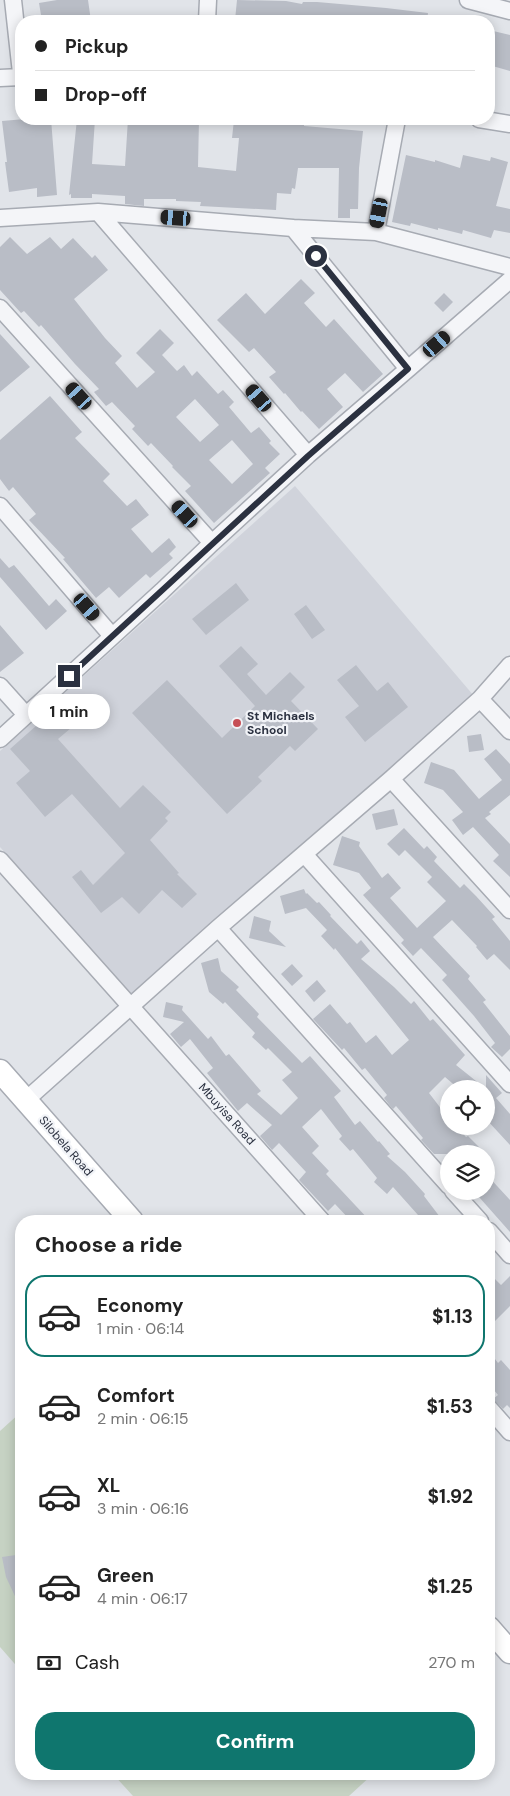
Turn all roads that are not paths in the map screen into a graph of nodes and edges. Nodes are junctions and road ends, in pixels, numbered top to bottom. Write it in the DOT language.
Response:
graph roads {
  1 [pos="13,0"];
  2 [pos="208,0"];
  3 [pos="468,0"];
  4 [pos="510,10"];
  5 [pos="207,15"];
  6 [pos="15,19"];
  7 [pos="15,76"];
  8 [pos="0,78"];
  9 [pos="495,122"];
  10 [pos="510,124"];
  11 [pos="396,125"];
  12 [pos="98,212"];
  13 [pos="0,218"];
  14 [pos="293,228"];
  15 [pos="376,232"];
  16 [pos="510,266"];
  17 [pos="510,280"];
  18 [pos="0,308"];
  19 [pos="408,369"];
  20 [pos="308,456"];
  21 [pos="0,506"];
  22 [pos="212,543"];
  23 [pos="112,636"];
  24 [pos="510,665"];
  25 [pos="0,686"];
  26 [pos="480,699"];
  27 [pos="26,716"];
  28 [pos="510,731"];
  29 [pos="0,739"];
  30 [pos="391,779"];
  31 [pos="304,854"];
  32 [pos="0,860"];
  33 [pos="510,910"];
  34 [pos="218,928"];
  35 [pos="131,1007"];
  36 [pos="0,1071"];
  37 [pos="510,1084"];
  38 [pos="26,1100"];
  39 [pos="440,1176"];
  40 [pos="461,1200"];
  41 [pos="127,1215"];
  42 [pos="317,1215"];
  43 [pos="475,1215"];
  44 [pos="495,1238"];
  45 [pos="510,1255"];
  46 [pos="495,1415"];
  47 [pos="510,1432"];
  48 [pos="495,1635"];
  49 [pos="510,1652"];
  1 -- 6 [label="street"];
  2 -- 5 [label="street"];
  3 -- 4 [label="street"];
  7 -- 8 [label="street"];
  9 -- 10 [label="street"];
  11 -- 15 [label="street"];
  12 -- 13 [label="street"];
  12 -- 14 [label="street"];
  12 -- 20 [label="street"];
  14 -- 15 [label="street"];
  14 -- 19 [label="street"];
  15 -- 16 [label="street"];
  17 -- 19 [label="street"];
  18 -- 22 [label="street"];
  19 -- 20 [label="street"];
  20 -- 22 [label="street"];
  21 -- 23 [label="street"];
  22 -- 23 [label="street"];
  23 -- 27 [label="street"];
  24 -- 26 [label="street"];
  25 -- 27 [label="street"];
  26 -- 28 [label="street"];
  26 -- 30 [label="street"];
  27 -- 29 [label="street"];
  30 -- 31 [label="street"];
  30 -- 33 [label="street"];
  31 -- 34 [label="street"];
  31 -- 37 [label="street"];
  32 -- 35 [label="street, Mbuyisa Road"];
  34 -- 35 [label="street"];
  34 -- 39 [label="street"];
  35 -- 38 [label="street"];
  35 -- 42 [label="street, Mbuyisa Road"];
  36 -- 38 [label="street, Silobela Road"];
  38 -- 41 [label="street, Silobela Road"];
  40 -- 43 [label="street"];
  44 -- 45 [label="street"];
  46 -- 47 [label="street"];
  48 -- 49 [label="street"];
}
